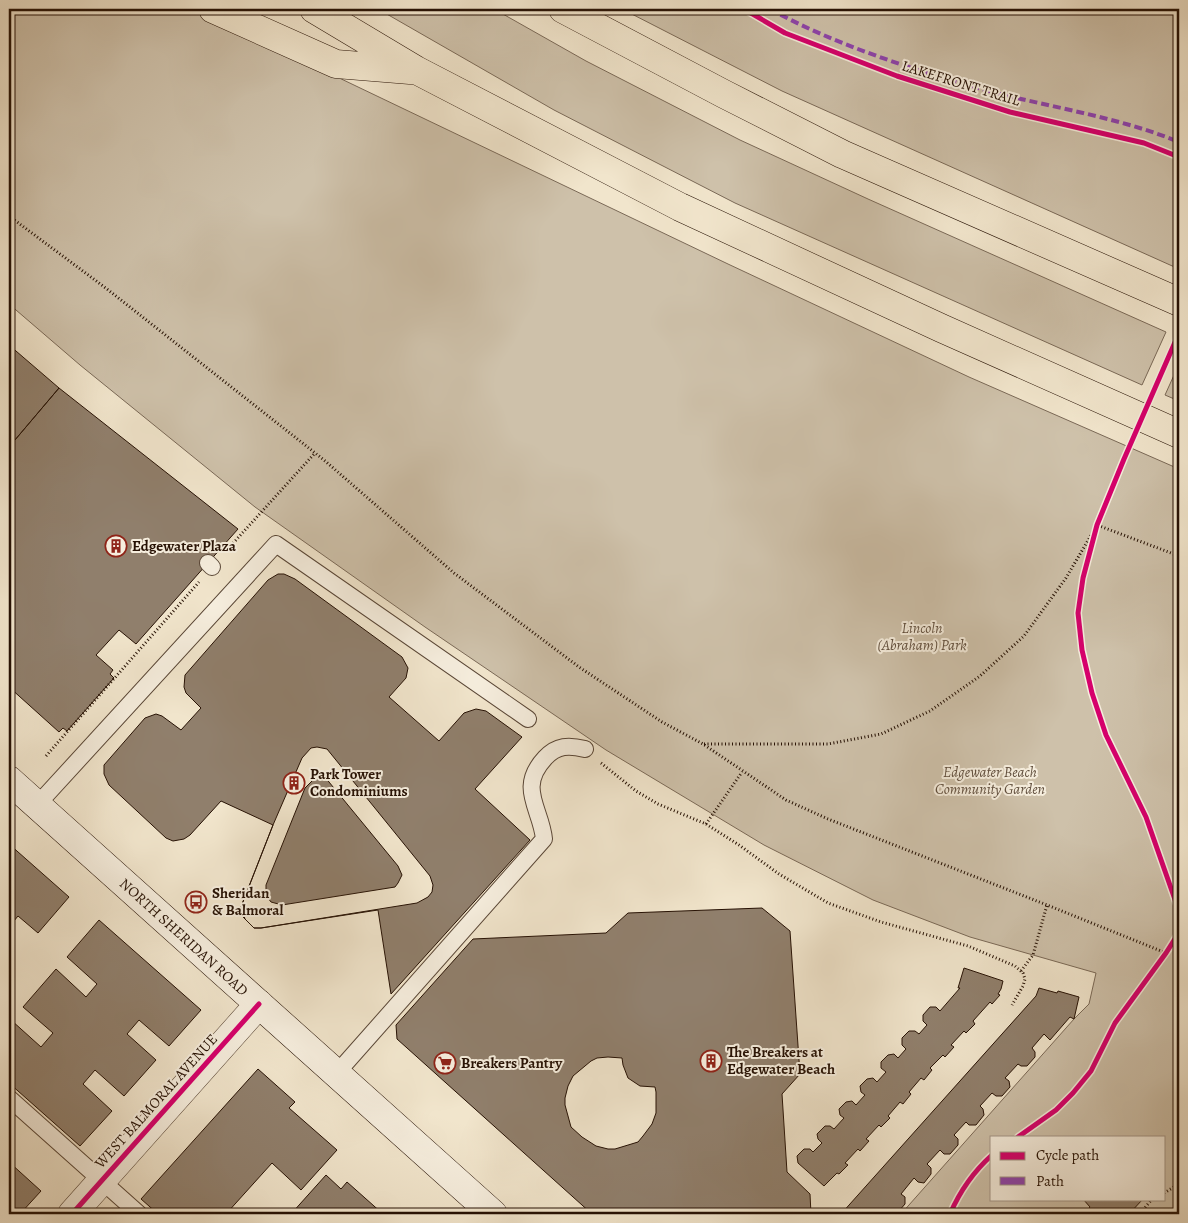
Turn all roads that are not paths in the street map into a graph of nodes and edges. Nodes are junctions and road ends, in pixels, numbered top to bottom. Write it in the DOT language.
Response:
graph roads {
  1 [pos="213,9"];
  2 [pos="314,9"];
  3 [pos="563,9"];
  4 [pos="416,70"];
  5 [pos="1179,302"];
  6 [pos="1179,434"];
  7 [pos="528,720"];
  8 [pos="585,750"];
  9 [pos="9,780"];
  10 [pos="37,805"];
  11 [pos="259,1004"];
  12 [pos="336,1074"];
  13 [pos="9,1098"];
  14 [pos="101,1181"];
  15 [pos="72,1214"];
  16 [pos="139,1214"];
  17 [pos="493,1214"];
  1 -- 4 [label="highway"];
  2 -- 4 [label="highway"];
  3 -- 5 [label="highway"];
  4 -- 6 [label="highway"];
  7 -- 10 [label="lane"];
  8 -- 12 [label="lane"];
  9 -- 10 [label="main road, NORTH SHERIDAN ROAD"];
  10 -- 11 [label="main road, NORTH SHERIDAN ROAD"];
  11 -- 12 [label="main road, NORTH SHERIDAN ROAD"];
  11 -- 14 [label="main road, WEST BALMORAL AVENUE"];
  12 -- 17 [label="main road, NORTH SHERIDAN ROAD"];
  13 -- 14 [label="lane"];
  14 -- 15 [label="main road, WEST BALMORAL AVENUE"];
  14 -- 16 [label="lane"];
}
